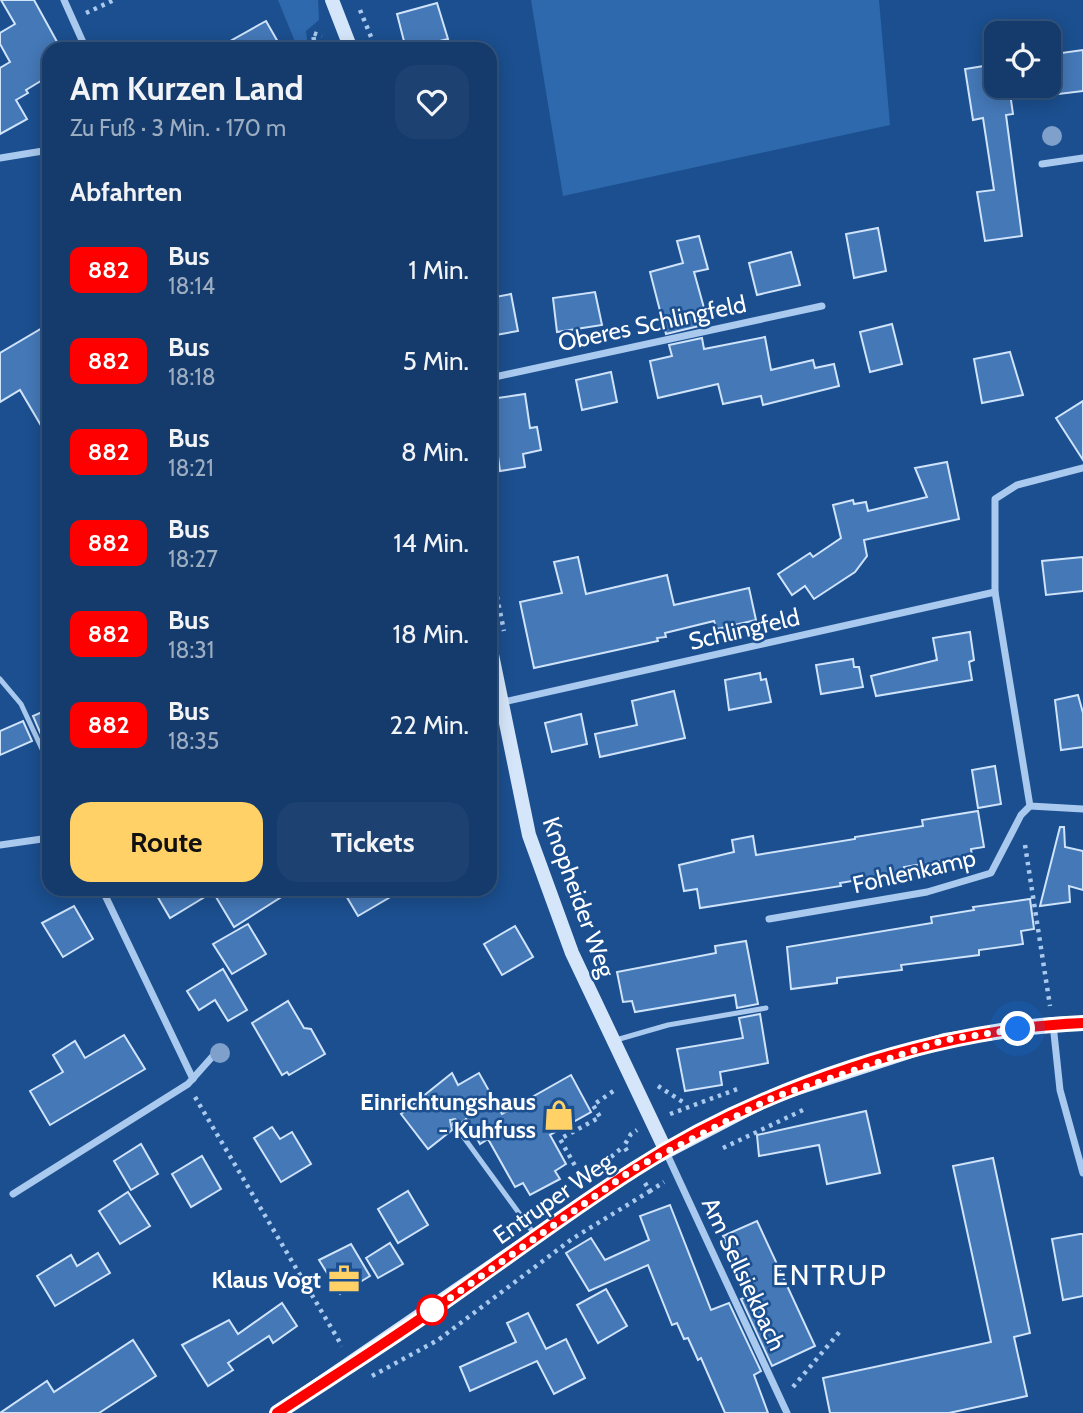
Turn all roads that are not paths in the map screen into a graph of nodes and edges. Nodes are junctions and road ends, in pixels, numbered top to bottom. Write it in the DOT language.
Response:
graph roads {
  1 [pos="64,0"];
  2 [pos="332,0"];
  3 [pos="83,42"];
  4 [pos="348,42"];
  5 [pos="42,150"];
  6 [pos="0,158"];
  7 [pos="1083,158"];
  8 [pos="1042,164"];
  9 [pos="822,306"];
  10 [pos="497,376"];
  11 [pos="1083,468"];
  12 [pos="995,592"];
  13 [pos="0,678"];
  14 [pos="497,704"];
  15 [pos="497,708"];
  16 [pos="42,749"];
  17 [pos="1030,806"];
  18 [pos="1083,809"];
  19 [pos="42,839"];
  20 [pos="0,845"];
  21 [pos="105,896"];
  22 [pos="769,919"];
  23 [pos="766,1008"];
  24 [pos="1083,1023"];
  25 [pos="1053,1024"];
  26 [pos="612,1041"];
  27 [pos="212,1057"];
  28 [pos="190,1082"];
  29 [pos="454,1124"];
  30 [pos="666,1151"];
  31 [pos="1083,1173"];
  32 [pos="13,1194"];
  33 [pos="536,1237"];
  34 [pos="284,1411"];
  35 [pos="787,1413"];
  1 -- 3 [label="street"];
  2 -- 4 [label="main road"];
  5 -- 6 [label="street"];
  7 -- 8 [label="street"];
  9 -- 10 [label="street, Oberes Schlingfeld"];
  11 -- 12 [label="street"];
  12 -- 14 [label="street, Schlingfeld"];
  12 -- 17 [label="street"];
  13 -- 16 [label="lane"];
  15 -- 26 [label="main road, Knopheider Weg"];
  17 -- 18 [label="street"];
  17 -- 22 [label="street, Fohlenkamp"];
  19 -- 20 [label="street"];
  21 -- 28 [label="street"];
  23 -- 26 [label="lane"];
  24 -- 25 [label="main road, Entruper Weg"];
  25 -- 30 [label="main road, Entruper Weg"];
  25 -- 31 [label="street"];
  26 -- 30 [label="main road, Knopheider Weg"];
  27 -- 28 [label="street"];
  28 -- 32 [label="street"];
  29 -- 33 [label="lane"];
  30 -- 33 [label="main road, Entruper Weg"];
  30 -- 35 [label="street, Am Sellsiekbach"];
  33 -- 34 [label="main road, Entruper Weg"];
}
